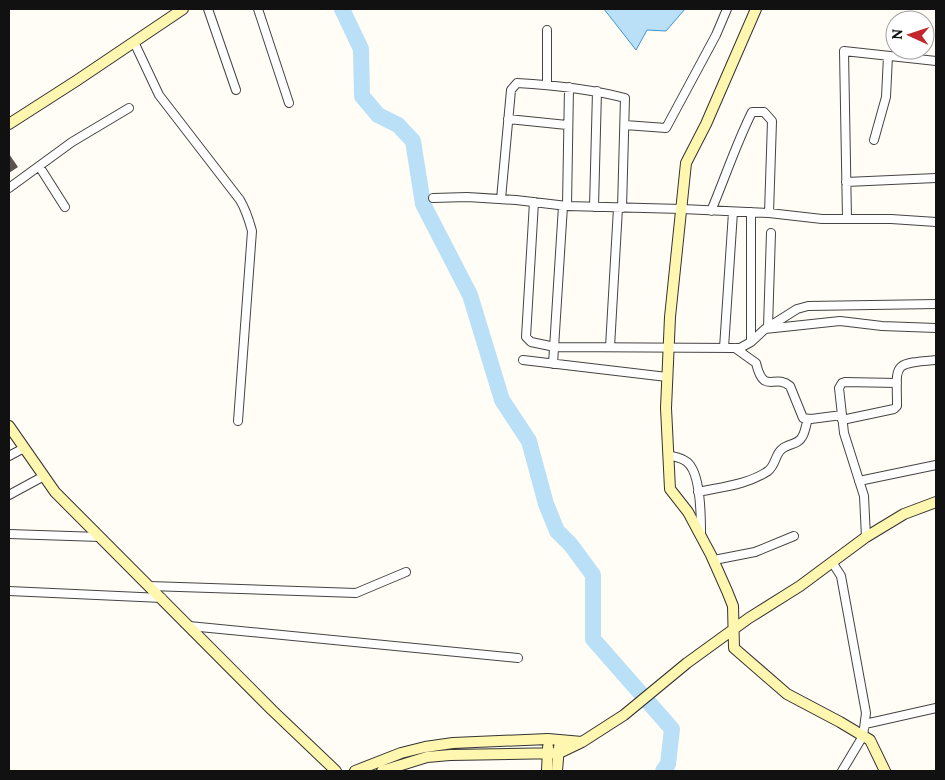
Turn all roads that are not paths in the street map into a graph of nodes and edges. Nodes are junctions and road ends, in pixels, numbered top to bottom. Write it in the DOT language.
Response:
graph roads {
  1 [pos="208,9"];
  2 [pos="258,9"];
  3 [pos="727,9"];
  4 [pos="756,9"];
  5 [pos="177,11"];
  6 [pos="547,30"];
  7 [pos="134,42"];
  8 [pos="885,56"];
  9 [pos="888,60"];
  10 [pos="547,85"];
  11 [pos="569,87"];
  12 [pos="236,90"];
  13 [pos="597,91"];
  14 [pos="289,103"];
  15 [pos="129,108"];
  16 [pos="508,119"];
  17 [pos="9,124"];
  18 [pos="567,125"];
  19 [pos="625,125"];
  20 [pos="874,140"];
  21 [pos="39,166"];
  22 [pos="936,178"];
  23 [pos="846,182"];
  24 [pos="9,188"];
  25 [pos="433,198"];
  26 [pos="501,199"];
  27 [pos="534,202"];
  28 [pos="565,206"];
  29 [pos="65,207"];
  30 [pos="594,207"];
  31 [pos="620,208"];
  32 [pos="682,209"];
  33 [pos="711,210"];
  34 [pos="733,212"];
  35 [pos="751,212"];
  36 [pos="768,213"];
  37 [pos="847,219"];
  38 [pos="936,222"];
  39 [pos="771,233"];
  40 [pos="936,304"];
  41 [pos="767,328"];
  42 [pos="936,328"];
  43 [pos="751,342"];
  44 [pos="555,346"];
  45 [pos="610,347"];
  46 [pos="669,347"];
  47 [pos="724,348"];
  48 [pos="735,348"];
  49 [pos="523,360"];
  50 [pos="936,360"];
  51 [pos="553,364"];
  52 [pos="667,377"];
  53 [pos="897,383"];
  54 [pos="842,417"];
  55 [pos="808,419"];
  56 [pos="238,421"];
  57 [pos="9,426"];
  58 [pos="24,448"];
  59 [pos="668,455"];
  60 [pos="9,456"];
  61 [pos="936,465"];
  62 [pos="44,476"];
  63 [pos="859,481"];
  64 [pos="698,492"];
  65 [pos="9,496"];
  66 [pos="936,502"];
  67 [pos="9,534"];
  68 [pos="701,536"];
  69 [pos="794,536"];
  70 [pos="100,537"];
  71 [pos="866,537"];
  72 [pos="714,560"];
  73 [pos="832,562"];
  74 [pos="406,572"];
  75 [pos="149,586"];
  76 [pos="9,592"];
  77 [pos="162,598"];
  78 [pos="189,626"];
  79 [pos="734,629"];
  80 [pos="518,658"];
  81 [pos="936,708"];
  82 [pos="864,724"];
  83 [pos="863,736"];
  84 [pos="548,739"];
  85 [pos="559,739"];
  86 [pos="582,742"];
  87 [pos="554,753"];
  88 [pos="331,769"];
  89 [pos="355,771"];
  90 [pos="382,771"];
  91 [pos="547,771"];
  92 [pos="557,771"];
  93 [pos="842,771"];
  94 [pos="885,771"];
  1 -- 12 [label="street"];
  2 -- 14 [label="street"];
  3 -- 19 [label="street"];
  4 -- 32 [label="street"];
  5 -- 7 [label="street"];
  6 -- 10 [label="street"];
  7 -- 17 [label="street"];
  7 -- 56 [label="street"];
  8 -- 23 [label="street"];
  9 -- 20 [label="street"];
  10 -- 11 [label="street"];
  10 -- 16 [label="street"];
  11 -- 13 [label="street"];
  11 -- 18 [label="street"];
  13 -- 19 [label="street"];
  13 -- 30 [label="street"];
  15 -- 21 [label="street"];
  16 -- 18 [label="street"];
  16 -- 26 [label="street"];
  18 -- 28 [label="street"];
  19 -- 31 [label="street"];
  21 -- 24 [label="street"];
  21 -- 29 [label="street"];
  22 -- 23 [label="street"];
  23 -- 37 [label="street"];
  25 -- 26 [label="street"];
  26 -- 27 [label="street"];
  27 -- 28 [label="street"];
  27 -- 44 [label="street"];
  28 -- 30 [label="street"];
  28 -- 44 [label="street"];
  30 -- 31 [label="street"];
  31 -- 32 [label="street"];
  31 -- 45 [label="street"];
  32 -- 33 [label="street"];
  32 -- 46 [label="street"];
  33 -- 34 [label="street"];
  33 -- 36 [label="street"];
  34 -- 35 [label="street"];
  34 -- 47 [label="street"];
  35 -- 36 [label="street"];
  35 -- 43 [label="street"];
  36 -- 37 [label="street"];
  37 -- 38 [label="street"];
  39 -- 41 [label="street"];
  40 -- 41 [label="street"];
  41 -- 42 [label="street"];
  41 -- 43 [label="street"];
  43 -- 48 [label="street"];
  44 -- 45 [label="street"];
  44 -- 51 [label="street"];
  45 -- 46 [label="street"];
  46 -- 47 [label="street"];
  46 -- 52 [label="street"];
  47 -- 48 [label="street"];
  48 -- 55 [label="street"];
  49 -- 51 [label="street"];
  50 -- 53 [label="street"];
  51 -- 52 [label="street"];
  52 -- 59 [label="street"];
  53 -- 54 [label="street"];
  53 -- 54 [label="street"];
  54 -- 55 [label="street"];
  54 -- 63 [label="street"];
  55 -- 64 [label="street"];
  57 -- 58 [label="street"];
  58 -- 60 [label="street"];
  58 -- 62 [label="street"];
  59 -- 64 [label="street"];
  59 -- 68 [label="street"];
  61 -- 63 [label="street"];
  62 -- 65 [label="street"];
  62 -- 70 [label="street"];
  63 -- 71 [label="street"];
  64 -- 68 [label="street"];
  66 -- 71 [label="street"];
  67 -- 70 [label="street"];
  68 -- 72 [label="street"];
  69 -- 72 [label="street"];
  70 -- 75 [label="street"];
  71 -- 73 [label="street"];
  72 -- 79 [label="street"];
  73 -- 79 [label="street"];
  73 -- 82 [label="street"];
  74 -- 75 [label="street"];
  75 -- 77 [label="street"];
  76 -- 77 [label="street"];
  77 -- 78 [label="street"];
  78 -- 80 [label="street"];
  78 -- 88 [label="street"];
  79 -- 83 [label="street"];
  79 -- 86 [label="street"];
  81 -- 82 [label="street"];
  82 -- 83 [label="street"];
  83 -- 93 [label="street"];
  83 -- 94 [label="street"];
  84 -- 85 [label="street"];
  84 -- 87 [label="street"];
  84 -- 89 [label="street"];
  85 -- 86 [label="street"];
  85 -- 87 [label="street"];
  86 -- 87 [label="street"];
  87 -- 90 [label="street"];
  87 -- 91 [label="street"];
  87 -- 92 [label="street"];
}
